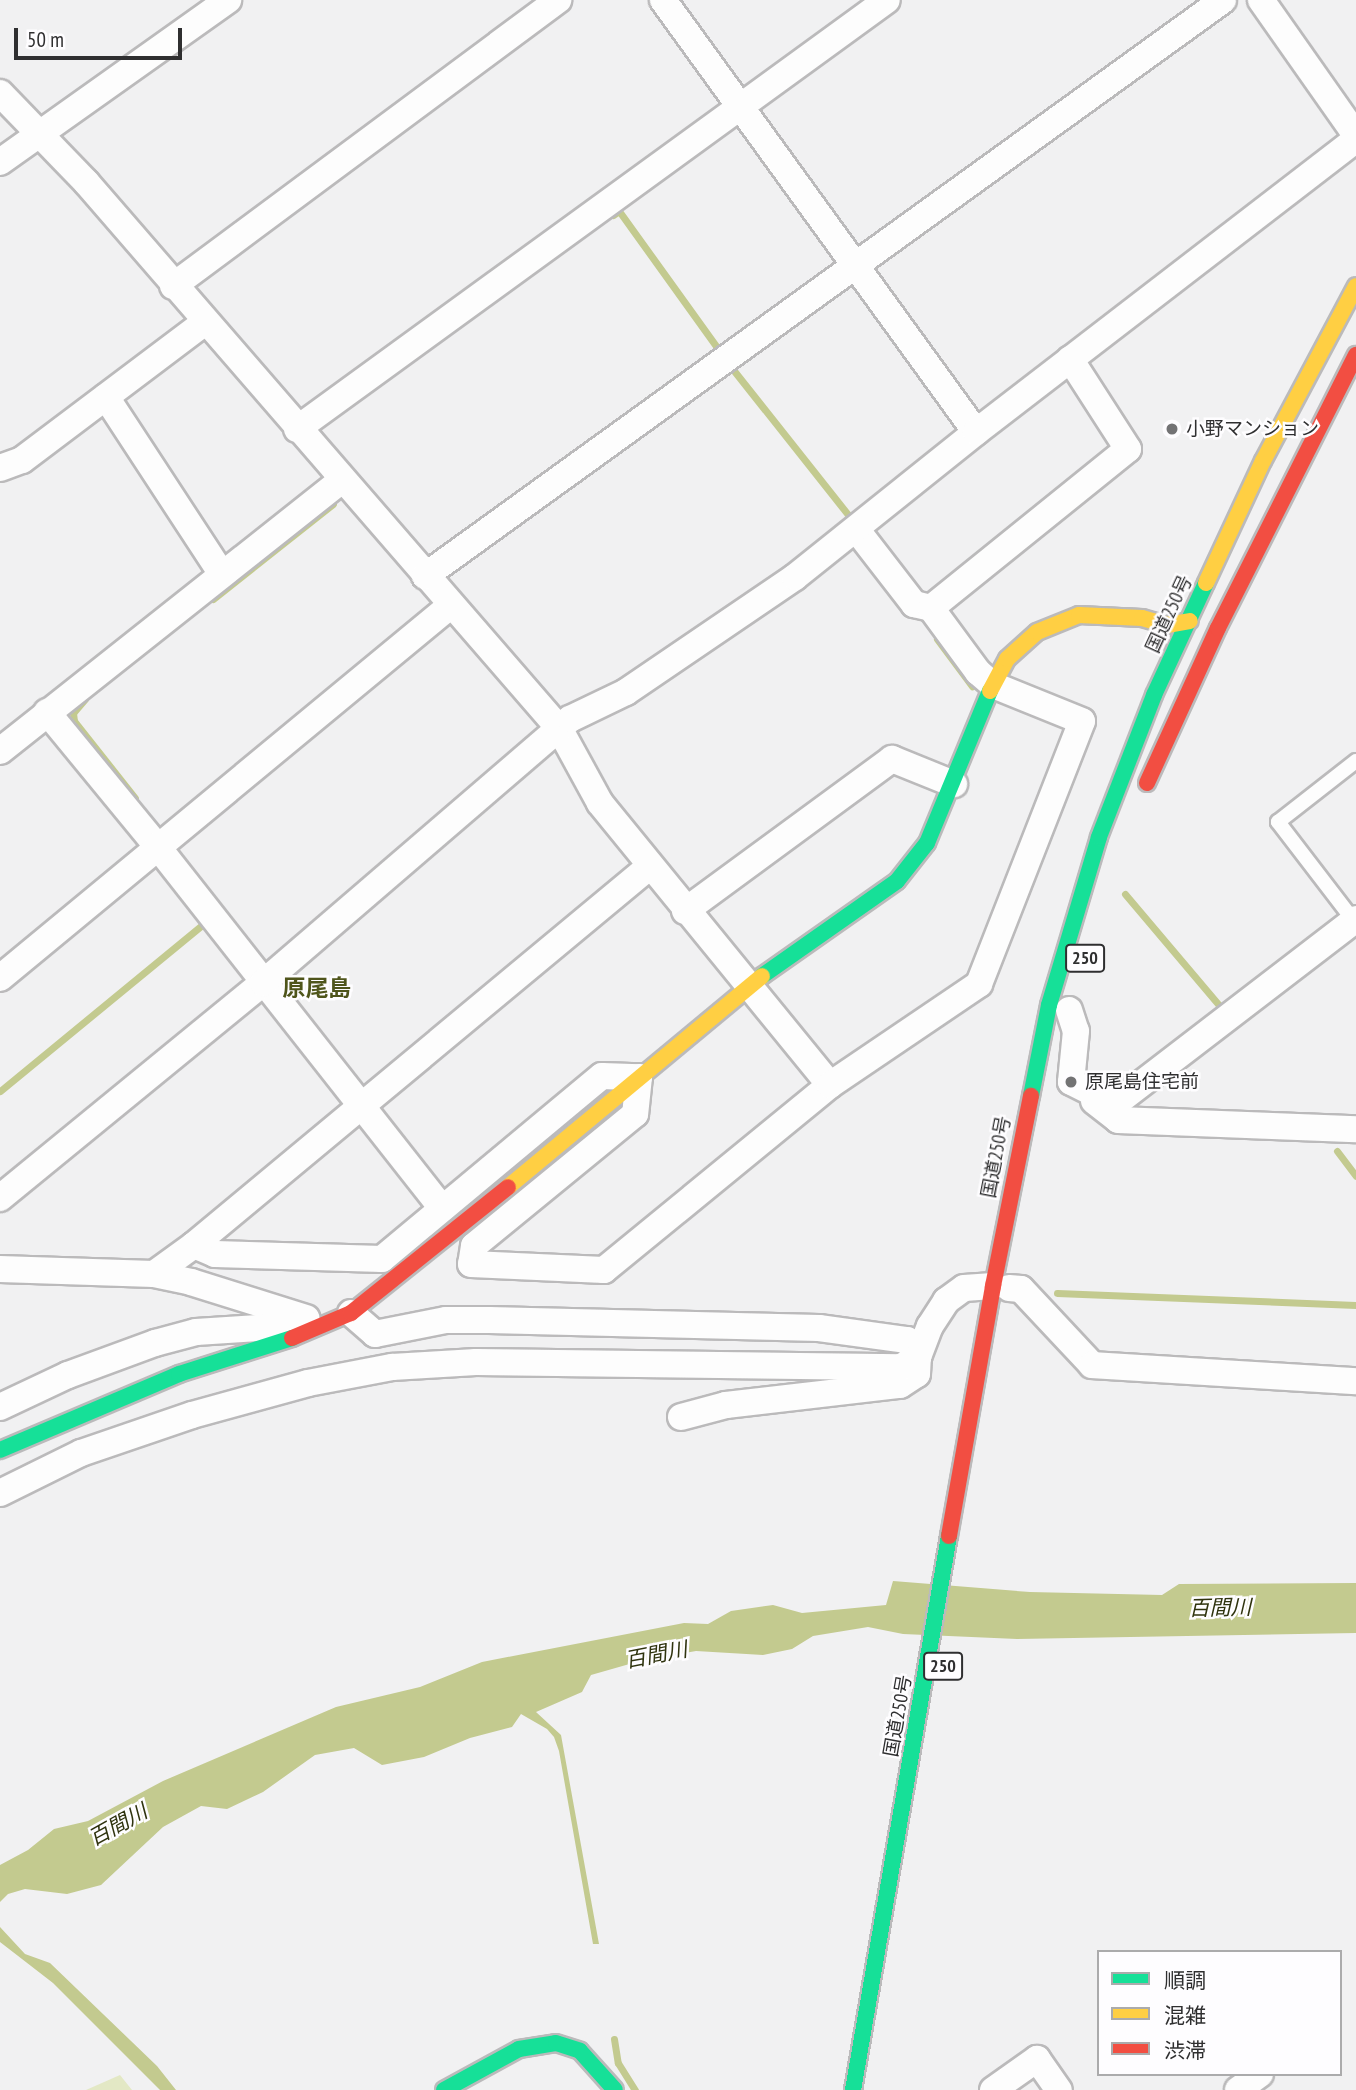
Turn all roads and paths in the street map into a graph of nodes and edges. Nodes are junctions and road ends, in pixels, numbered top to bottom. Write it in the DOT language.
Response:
graph roads {
  1 [pos="228,0"];
  2 [pos="558,0"];
  3 [pos="663,0"];
  4 [pos="887,0"];
  5 [pos="1223,0"];
  6 [pos="1261,0"];
  7 [pos="0,93"];
  8 [pos="740,107"];
  9 [pos="39,134"];
  10 [pos="1356,137"];
  11 [pos="0,162"];
  12 [pos="856,265"];
  13 [pos="173,286"];
  14 [pos="1356,286"];
  15 [pos="1356,306"];
  16 [pos="205,322"];
  17 [pos="1329,336"];
  18 [pos="1356,355"];
  19 [pos="1070,359"];
  20 [pos="106,397"];
  21 [pos="297,429"];
  22 [pos="976,432"];
  23 [pos="1,462"];
  24 [pos="342,480"];
  25 [pos="856,529"];
  26 [pos="222,574"];
  27 [pos="425,576"];
  28 [pos="451,605"];
  29 [pos="931,608"];
  30 [pos="1190,621"];
  31 [pos="993,685"];
  32 [pos="47,712"];
  33 [pos="559,728"];
  34 [pos="0,751"];
  35 [pos="1356,761"];
  36 [pos="954,784"];
  37 [pos="1140,802"];
  38 [pos="157,846"];
  39 [pos="650,866"];
  40 [pos="685,911"];
  41 [pos="1355,920"];
  42 [pos="0,978"];
  43 [pos="263,983"];
  44 [pos="747,987"];
  45 [pos="1071,1003"];
  46 [pos="1059,1074"];
  47 [pos="639,1077"];
  48 [pos="830,1085"];
  49 [pos="360,1105"];
  50 [pos="1356,1129"];
  51 [pos="0,1198"];
  52 [pos="442,1209"];
  53 [pos="194,1245"];
  54 [pos="0,1269"];
  55 [pos="154,1274"];
  56 [pos="999,1296"];
  57 [pos="339,1319"];
  58 [pos="918,1357"];
  59 [pos="1356,1381"];
  60 [pos="0,1407"];
  61 [pos="681,1417"];
  62 [pos="0,1450"];
  63 [pos="0,1493"];
  64 [pos="935,1714"];
  65 [pos="1256,2076"];
  66 [pos="444,2090"];
  67 [pos="615,2090"];
  68 [pos="853,2090"];
  69 [pos="993,2090"];
  70 [pos="1059,2090"];
  71 [pos="1238,2090"];
  1 -- 9 [label="street"];
  2 -- 13 [label="street"];
  3 -- 8 [label="street"];
  4 -- 8 [label="street"];
  5 -- 12 [label="street"];
  6 -- 10 [label="street"];
  7 -- 9 [label="street"];
  8 -- 12 [label="street"];
  8 -- 21 [label="street"];
  9 -- 11 [label="street"];
  9 -- 13 [label="street"];
  10 -- 19 [label="street"];
  12 -- 22 [label="street"];
  12 -- 27 [label="street"];
  13 -- 16 [label="street"];
  14 -- 17 [label="main road, 国道250号 / 250"];
  15 -- 17 [label="main road"];
  16 -- 20 [label="street"];
  16 -- 21 [label="street"];
  17 -- 30 [label="main road, 国道250号 / 250"];
  18 -- 37 [label="main road"];
  19 -- 22 [label="street"];
  19 -- 29 [label="street"];
  20 -- 23 [label="street"];
  20 -- 26 [label="street"];
  21 -- 24 [label="street"];
  22 -- 25 [label="street"];
  24 -- 26 [label="street"];
  24 -- 27 [label="street"];
  25 -- 29 [label="street"];
  25 -- 33 [label="street"];
  26 -- 32 [label="street"];
  27 -- 28 [label="street"];
  28 -- 33 [label="street"];
  28 -- 38 [label="street"];
  29 -- 31 [label="street"];
  30 -- 31 [label="main road"];
  30 -- 56 [label="main road, 国道250号 / 250"];
  31 -- 36 [label="main road"];
  31 -- 48 [label="street"];
  32 -- 34 [label="street"];
  32 -- 38 [label="street"];
  33 -- 39 [label="street"];
  33 -- 43 [label="street"];
  35 -- 41 [label="lane"];
  36 -- 40 [label="street"];
  36 -- 44 [label="main road"];
  38 -- 42 [label="street"];
  38 -- 43 [label="street"];
  39 -- 40 [label="street"];
  39 -- 49 [label="street"];
  40 -- 44 [label="street"];
  41 -- 46 [label="street"];
  43 -- 49 [label="street"];
  43 -- 51 [label="street"];
  44 -- 47 [label="main road"];
  44 -- 48 [label="street"];
  45 -- 46 [label="street"];
  46 -- 50 [label="street"];
  46 -- 56 [label="main road, 国道250号 / 250"];
  47 -- 48 [label="street"];
  47 -- 52 [label="street"];
  47 -- 57 [label="main road"];
  49 -- 52 [label="street"];
  49 -- 53 [label="street"];
  52 -- 53 [label="street"];
  53 -- 55 [label="street"];
  54 -- 55 [label="street"];
  55 -- 57 [label="street"];
  56 -- 58 [label="street"];
  56 -- 59 [label="street"];
  56 -- 64 [label="main road, 国道250号 / 250"];
  56 -- 68 [label="main road, 国道250号 / 250"];
  57 -- 58 [label="street"];
  57 -- 60 [label="street"];
  57 -- 62 [label="main road"];
  58 -- 61 [label="street"];
  58 -- 63 [label="street"];
  65 -- 71 [label="street"];
  66 -- 67 [label="main road"];
  69 -- 70 [label="street"];
}
